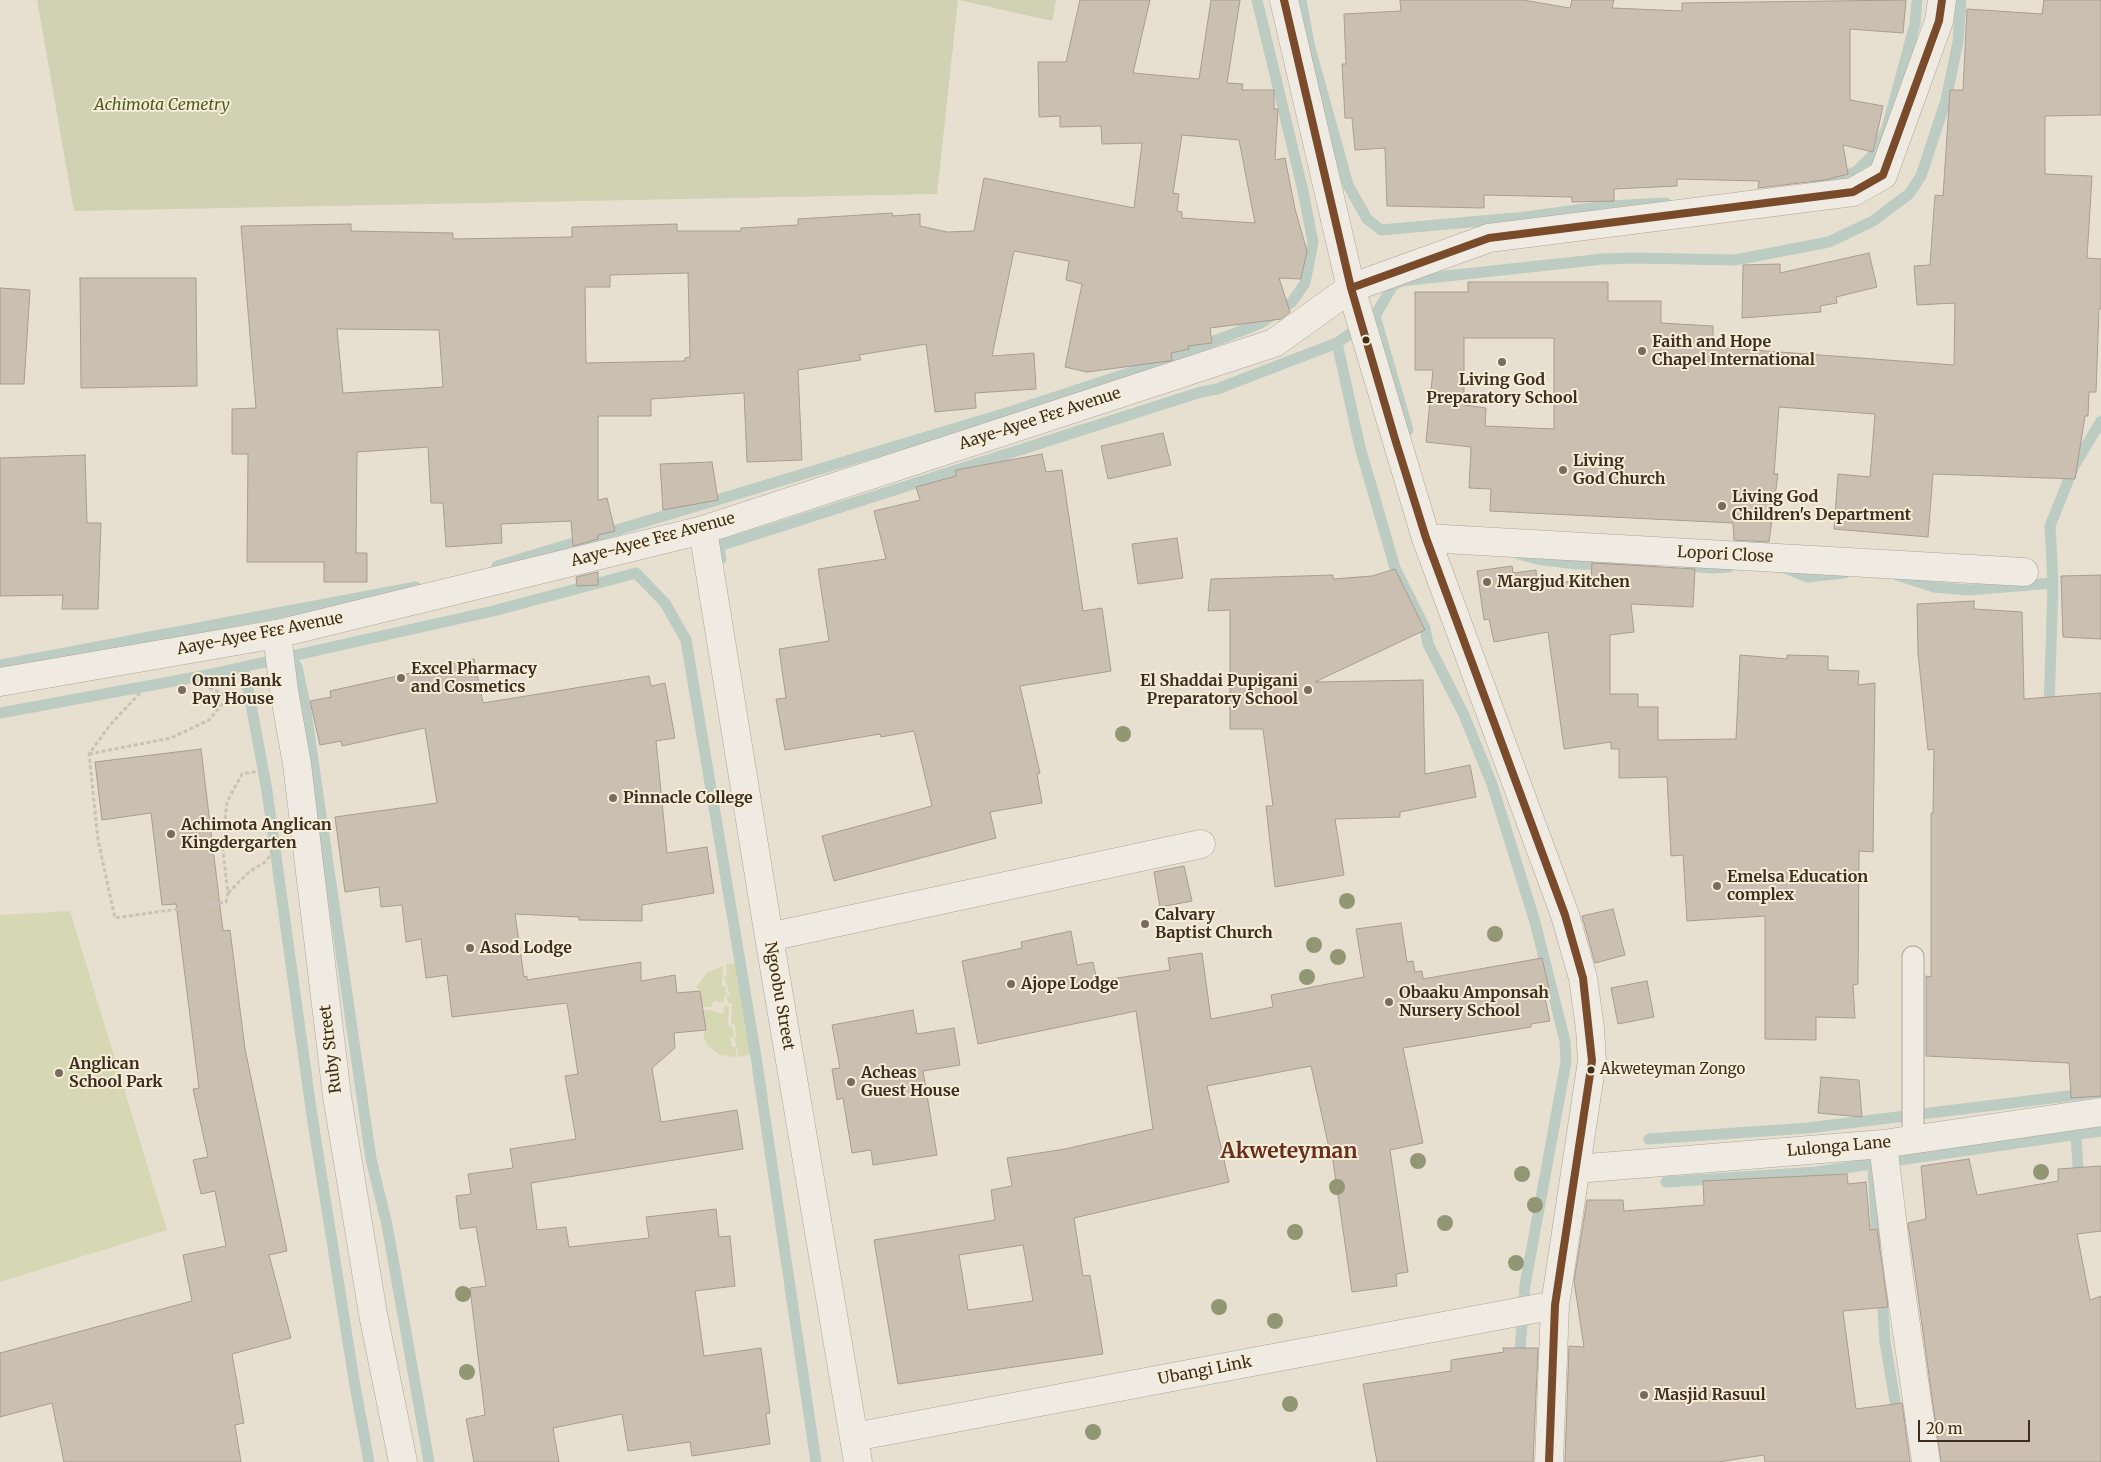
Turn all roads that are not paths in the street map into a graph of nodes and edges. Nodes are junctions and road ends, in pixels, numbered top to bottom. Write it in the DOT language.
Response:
graph roads {
  1 [pos="1284,0"];
  2 [pos="1942,0"];
  3 [pos="1351,288"];
  4 [pos="703,530"];
  5 [pos="1426,538"];
  6 [pos="2024,572"];
  7 [pos="277,634"];
  8 [pos="0,682"];
  9 [pos="1201,844"];
  10 [pos="769,937"];
  11 [pos="1914,957"];
  12 [pos="2101,1112"];
  13 [pos="1913,1139"];
  14 [pos="1883,1144"];
  15 [pos="1576,1169"];
  16 [pos="1555,1305"];
  17 [pos="856,1450"];
  18 [pos="403,1462"];
  19 [pos="1549,1462"];
  20 [pos="1926,1462"];
  1 -- 3 [label="street"];
  2 -- 3 [label="street, Aaye-Ayee Fɛɛ Avenue"];
  3 -- 4 [label="street, Aaye-Ayee Fɛɛ Avenue"];
  3 -- 5 [label="street"];
  4 -- 7 [label="street, Aaye-Ayee Fɛɛ Avenue"];
  4 -- 10 [label="street, Ngoobu Street"];
  5 -- 6 [label="street, Lopori Close"];
  5 -- 15 [label="street"];
  7 -- 8 [label="street, Aaye-Ayee Fɛɛ Avenue"];
  7 -- 18 [label="street, Ruby Street"];
  9 -- 10 [label="street"];
  10 -- 17 [label="street, Ngoobu Street"];
  11 -- 13 [label="lane"];
  12 -- 13 [label="street, Lulonga Lane"];
  13 -- 14 [label="street, Lulonga Lane"];
  14 -- 15 [label="street, Lulonga Lane"];
  14 -- 20 [label="street"];
  15 -- 16 [label="street"];
  16 -- 17 [label="street, Ubangi Link"];
  16 -- 19 [label="street"];
}
